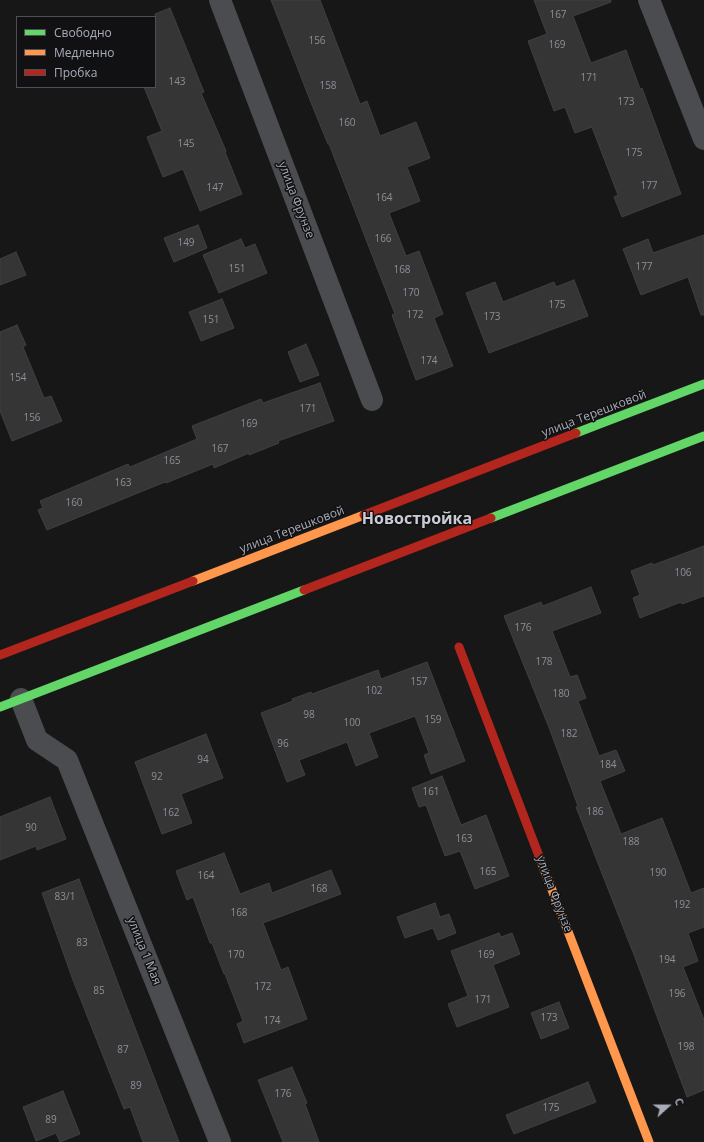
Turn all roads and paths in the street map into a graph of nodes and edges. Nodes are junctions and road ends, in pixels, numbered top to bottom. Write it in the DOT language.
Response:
graph roads {
  1 [pos="220,0"];
  2 [pos="649,0"];
  3 [pos="704,139"];
  4 [pos="704,384"];
  5 [pos="372,400"];
  6 [pos="704,436"];
  7 [pos="459,647"];
  8 [pos="0,655"];
  9 [pos="20,699"];
  10 [pos="0,707"];
  11 [pos="220,1142"];
  12 [pos="649,1142"];
  1 -- 5 [label="street, улица Фрунзе"];
  2 -- 3 [label="street"];
  4 -- 8 [label="main road, улица Терешковой"];
  6 -- 9 [label="main road"];
  7 -- 12 [label="main road, улица Фрунзе"];
  9 -- 10 [label="main road"];
  9 -- 11 [label="street, улица 1 Мая"];
}
